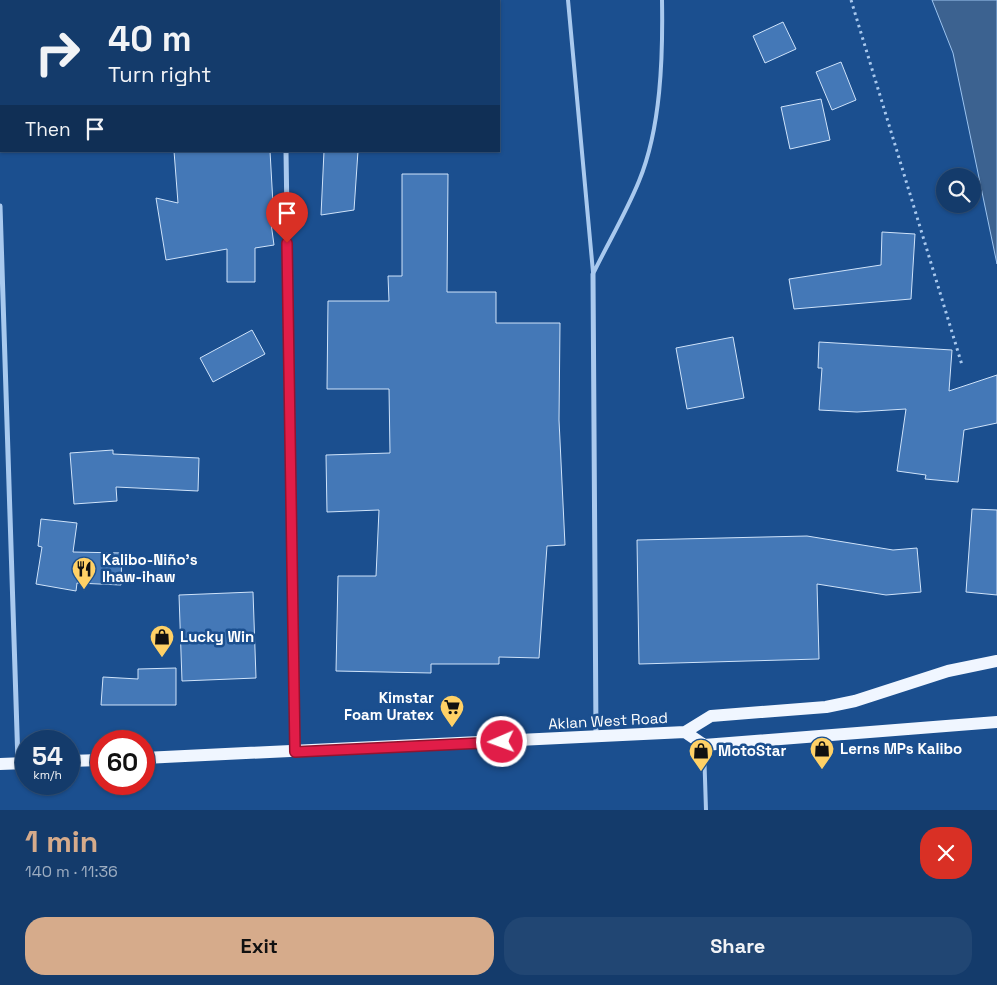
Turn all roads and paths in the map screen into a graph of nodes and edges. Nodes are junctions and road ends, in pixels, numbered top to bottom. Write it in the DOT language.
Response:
graph roads {
  1 [pos="568,0"];
  2 [pos="662,0"];
  3 [pos="851,0"];
  4 [pos="286,152"];
  5 [pos="0,206"];
  6 [pos="593,274"];
  7 [pos="962,366"];
  8 [pos="997,661"];
  9 [pos="997,722"];
  10 [pos="21,730"];
  11 [pos="685,732"];
  12 [pos="596,738"];
  13 [pos="704,745"];
  14 [pos="295,752"];
  15 [pos="155,758"];
  16 [pos="15,763"];
  17 [pos="0,764"];
  18 [pos="706,810"];
  1 -- 6 [label="lane"];
  2 -- 6 [label="lane"];
  3 -- 7 [label="path"];
  4 -- 14 [label="street"];
  5 -- 10 [label="street"];
  6 -- 12 [label="street"];
  8 -- 11 [label="main road, Aklan West Road"];
  9 -- 13 [label="main road"];
  11 -- 12 [label="main road, Aklan West Road"];
  11 -- 13 [label="main road, Aklan West Road"];
  12 -- 14 [label="main road, Aklan West Road"];
  13 -- 18 [label="lane"];
  14 -- 15 [label="main road, Aklan West Road"];
  16 -- 17 [label="main road"];
}
